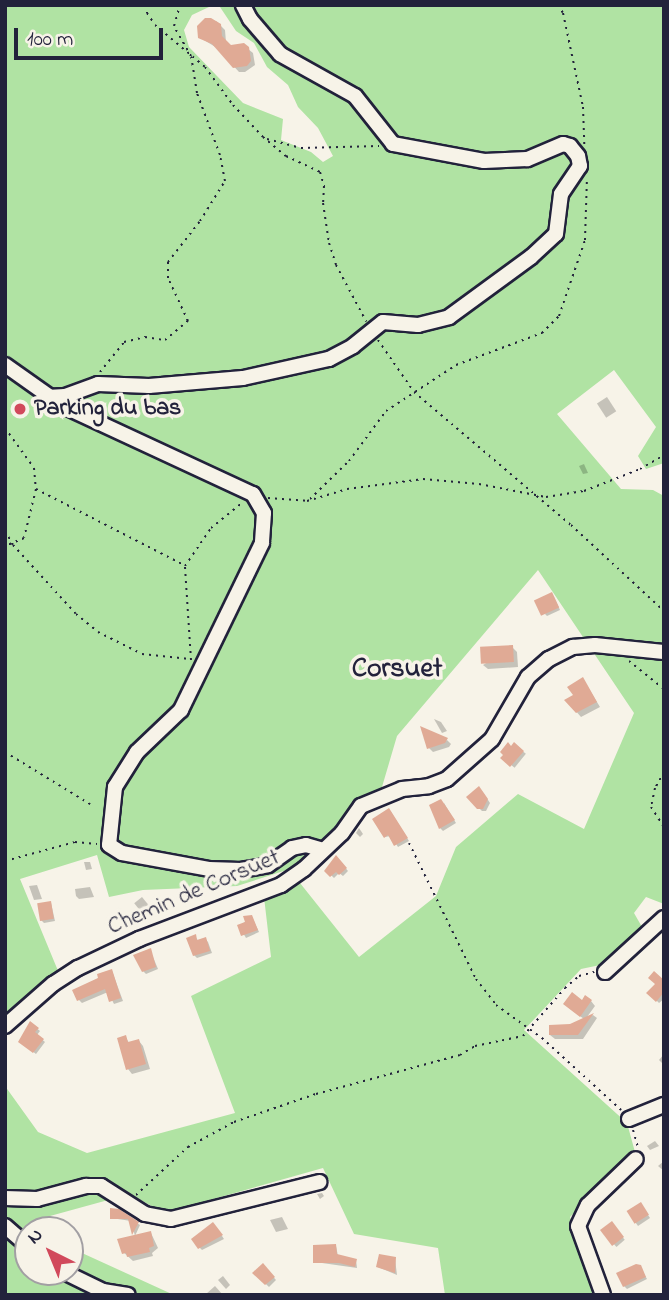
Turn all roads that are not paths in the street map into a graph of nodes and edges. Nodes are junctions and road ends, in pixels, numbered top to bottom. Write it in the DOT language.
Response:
graph roads {
  1 [pos="243,5"];
  2 [pos="5,365"];
  3 [pos="47,397"];
  4 [pos="664,652"];
  5 [pos="323,850"];
  6 [pos="664,918"];
  7 [pos="605,972"];
  8 [pos="5,1026"];
  9 [pos="664,1105"];
  10 [pos="629,1119"];
  11 [pos="636,1159"];
  12 [pos="319,1182"];
  13 [pos="5,1198"];
  14 [pos="84,1282"];
  15 [pos="128,1295"];
  16 [pos="603,1295"];
  1 -- 3 [label="street"];
  2 -- 3 [label="street"];
  3 -- 5 [label="street"];
  4 -- 5 [label="street, Chemin de Corsuet"];
  5 -- 8 [label="street, Chemin de Corsuet"];
  6 -- 7 [label="street"];
  9 -- 10 [label="street"];
  11 -- 16 [label="street"];
  12 -- 13 [label="street"];
  14 -- 15 [label="street"];
}
